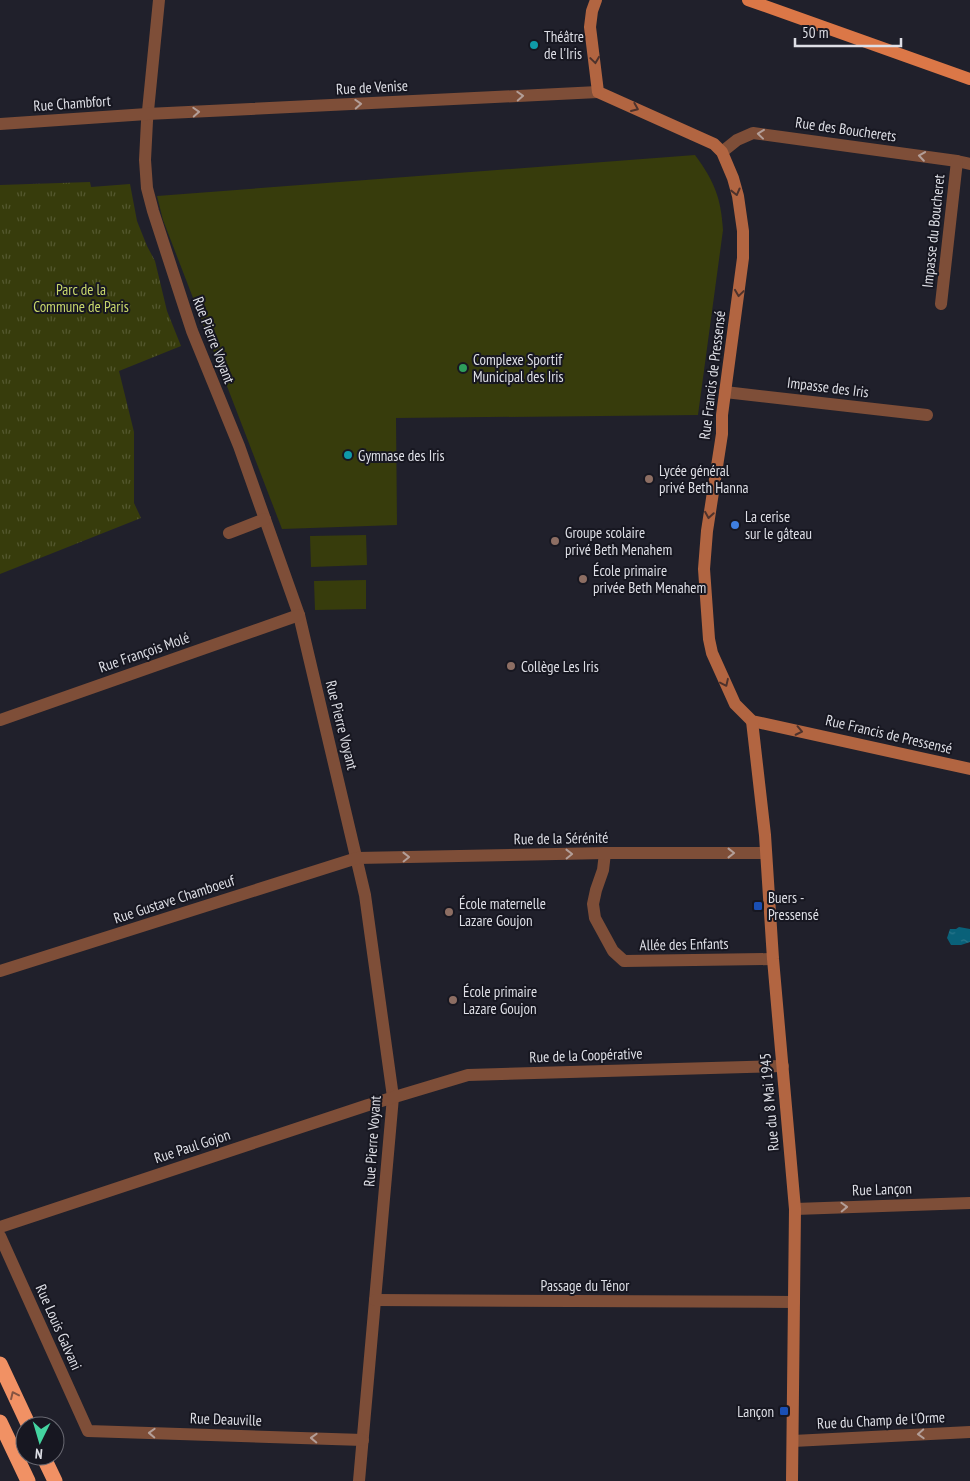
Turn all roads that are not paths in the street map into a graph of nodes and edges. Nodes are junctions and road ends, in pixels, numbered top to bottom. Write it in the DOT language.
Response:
graph roads {
  1 [pos="159,0"];
  2 [pos="596,0"];
  3 [pos="748,0"];
  4 [pos="970,80"];
  5 [pos="598,92"];
  6 [pos="147,114"];
  7 [pos="0,124"];
  8 [pos="722,152"];
  9 [pos="957,161"];
  10 [pos="970,164"];
  11 [pos="941,304"];
  12 [pos="725,392"];
  13 [pos="926,415"];
  14 [pos="265,519"];
  15 [pos="229,533"];
  16 [pos="299,615"];
  17 [pos="0,720"];
  18 [pos="752,721"];
  19 [pos="970,769"];
  20 [pos="605,853"];
  21 [pos="765,853"];
  22 [pos="357,858"];
  23 [pos="773,959"];
  24 [pos="0,971"];
  25 [pos="783,1066"];
  26 [pos="394,1097"];
  27 [pos="970,1203"];
  28 [pos="795,1209"];
  29 [pos="0,1227"];
  30 [pos="0,1236"];
  31 [pos="375,1300"];
  32 [pos="794,1302"];
  33 [pos="0,1364"];
  34 [pos="24,1416"];
  35 [pos="0,1422"];
  36 [pos="88,1431"];
  37 [pos="970,1432"];
  38 [pos="363,1440"];
  39 [pos="793,1441"];
  40 [pos="48,1466"];
  41 [pos="28,1481"];
  42 [pos="55,1481"];
  43 [pos="359,1481"];
  44 [pos="792,1481"];
  1 -- 6 [label="street, Rue Pierre Voyant"];
  2 -- 5 [label="street, one-way"];
  3 -- 4 [label="main road"];
  6 -- 5 [label="street, Rue de Venise, one-way"];
  5 -- 8 [label="street, one-way"];
  6 -- 7 [label="street, Rue Chambfort"];
  6 -- 14 [label="street, Rue Pierre Voyant"];
  9 -- 8 [label="street, Rue des Boucherets, one-way"];
  8 -- 12 [label="street, Rue Francis de Pressensé, one-way"];
  9 -- 10 [label="street, Rue des Boucherets"];
  9 -- 11 [label="street, Impasse du Boucheret"];
  12 -- 13 [label="street, Impasse des Iris"];
  12 -- 18 [label="street, Rue Francis de Pressensé, one-way"];
  14 -- 15 [label="street"];
  14 -- 16 [label="street, Rue Pierre Voyant"];
  16 -- 17 [label="street, Rue François Molé"];
  16 -- 22 [label="street, Rue Pierre Voyant"];
  18 -- 19 [label="street, Rue Francis de Pressensé, one-way"];
  18 -- 21 [label="street, Rue du 8 Mai 1945"];
  20 -- 21 [label="street, Rue de la Sérénité, one-way"];
  22 -- 20 [label="street, Rue de la Sérénité, one-way"];
  20 -- 23 [label="street, Allée des Enfants"];
  21 -- 23 [label="street, Rue du 8 Mai 1945"];
  22 -- 24 [label="street, Rue Gustave Chamboeuf"];
  22 -- 26 [label="street, Rue Pierre Voyant"];
  23 -- 25 [label="street, Rue du 8 Mai 1945"];
  25 -- 26 [label="street, Rue de la Coopérative"];
  25 -- 28 [label="street, Rue du 8 Mai 1945"];
  26 -- 29 [label="street, Rue Paul Gojon"];
  26 -- 31 [label="street, Rue Pierre Voyant"];
  28 -- 27 [label="street, Rue Lançon, one-way"];
  28 -- 32 [label="street, Rue du 8 Mai 1945"];
  30 -- 36 [label="street, Rue Louis Galvani"];
  31 -- 32 [label="street, Passage du Ténor"];
  31 -- 38 [label="street, Rue Pierre Voyant"];
  32 -- 39 [label="street, Rue du 8 Mai 1945"];
  34 -- 33 [label="highway, one-way"];
  35 -- 41 [label="highway"];
  38 -- 36 [label="street, Rue Deauville, one-way"];
  37 -- 39 [label="street, Rue du Champ de l'Orme, one-way"];
  38 -- 43 [label="street, Rue Pierre Voyant"];
  39 -- 44 [label="street, Rue du 8 Mai 1945"];
  40 -- 42 [label="highway"];
}
